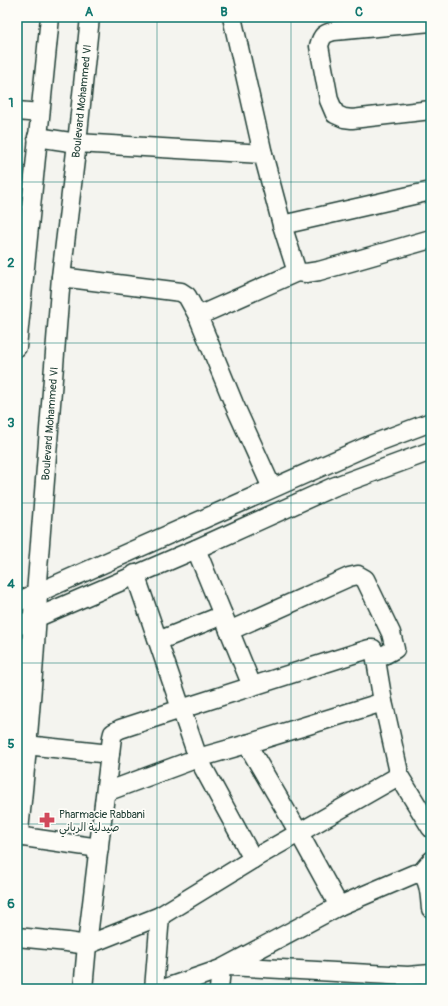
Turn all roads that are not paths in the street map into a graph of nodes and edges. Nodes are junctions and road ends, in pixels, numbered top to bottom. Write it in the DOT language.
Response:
graph roads {
  1 [pos="50,17"];
  2 [pos="90,17"];
  3 [pos="232,17"];
  4 [pos="431,22"];
  5 [pos="431,110"];
  6 [pos="17,111"];
  7 [pos="40,113"];
  8 [pos="37,137"];
  9 [pos="77,143"];
  10 [pos="263,154"];
  11 [pos="431,191"];
  12 [pos="282,225"];
  13 [pos="431,239"];
  14 [pos="297,272"];
  15 [pos="62,277"];
  16 [pos="198,316"];
  17 [pos="17,347"];
  18 [pos="431,422"];
  19 [pos="431,451"];
  20 [pos="272,488"];
  21 [pos="196,549"];
  22 [pos="136,574"];
  23 [pos="26,598"];
  24 [pos="26,622"];
  25 [pos="226,623"];
  26 [pos="158,641"];
  27 [pos="376,654"];
  28 [pos="252,686"];
  29 [pos="383,702"];
  30 [pos="181,709"];
  31 [pos="247,744"];
  32 [pos="26,745"];
  33 [pos="110,754"];
  34 [pos="198,758"];
  35 [pos="398,774"];
  36 [pos="106,792"];
  37 [pos="431,828"];
  38 [pos="17,831"];
  39 [pos="299,833"];
  40 [pos="17,836"];
  41 [pos="99,848"];
  42 [pos="252,859"];
  43 [pos="426,868"];
  44 [pos="339,906"];
  45 [pos="431,910"];
  46 [pos="160,916"];
  47 [pos="17,937"];
  48 [pos="87,945"];
  49 [pos="224,967"];
  50 [pos="431,974"];
  51 [pos="83,989"];
  52 [pos="154,989"];
  53 [pos="163,989"];
  54 [pos="219,989"];
  1 -- 7 [label="street"];
  2 -- 9 [label="street, Boulevard Mohammed VI"];
  3 -- 10 [label="street"];
  4 -- 5 [label="street"];
  6 -- 7 [label="street"];
  7 -- 8 [label="street"];
  8 -- 9 [label="street"];
  8 -- 17 [label="street"];
  9 -- 10 [label="street"];
  9 -- 15 [label="street, Boulevard Mohammed VI"];
  10 -- 12 [label="street"];
  11 -- 12 [label="street"];
  12 -- 14 [label="street"];
  13 -- 14 [label="street"];
  14 -- 16 [label="street"];
  15 -- 16 [label="street"];
  15 -- 23 [label="street, Boulevard Mohammed VI"];
  16 -- 20 [label="street"];
  18 -- 20 [label="street"];
  19 -- 21 [label="street"];
  20 -- 23 [label="street"];
  21 -- 22 [label="street"];
  21 -- 25 [label="street"];
  22 -- 24 [label="street"];
  22 -- 26 [label="street"];
  23 -- 24 [label="main road, Boulevard Mohammed VI"];
  24 -- 32 [label="main road, Boulevard Mohammed VI"];
  25 -- 26 [label="street"];
  25 -- 27 [label="street"];
  25 -- 28 [label="street"];
  26 -- 30 [label="street"];
  27 -- 28 [label="street"];
  27 -- 29 [label="street"];
  28 -- 30 [label="street"];
  29 -- 31 [label="street"];
  29 -- 35 [label="street"];
  30 -- 33 [label="street"];
  30 -- 34 [label="street"];
  31 -- 34 [label="street"];
  31 -- 39 [label="street"];
  32 -- 33 [label="street"];
  32 -- 38 [label="main road, Boulevard Mohammed VI"];
  33 -- 36 [label="street"];
  34 -- 36 [label="street"];
  34 -- 42 [label="street"];
  35 -- 37 [label="street"];
  35 -- 39 [label="street"];
  36 -- 41 [label="street"];
  39 -- 42 [label="street"];
  39 -- 44 [label="street"];
  40 -- 41 [label="street"];
  41 -- 48 [label="street"];
  42 -- 46 [label="street"];
  43 -- 44 [label="street"];
  43 -- 45 [label="street"];
  44 -- 49 [label="street"];
  46 -- 48 [label="street"];
  46 -- 52 [label="street"];
  47 -- 48 [label="street"];
  48 -- 51 [label="street"];
  49 -- 50 [label="street"];
  49 -- 53 [label="street"];
  49 -- 54 [label="street"];
}
